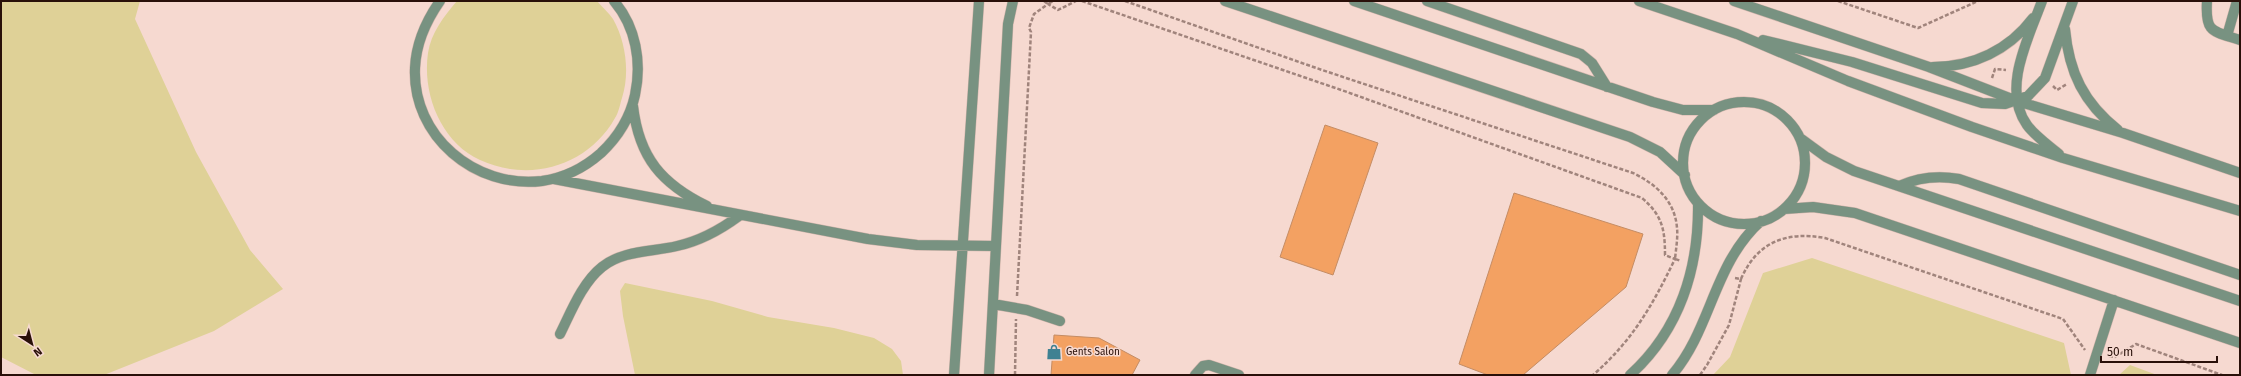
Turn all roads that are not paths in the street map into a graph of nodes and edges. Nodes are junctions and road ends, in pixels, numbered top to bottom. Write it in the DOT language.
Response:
graph roads {
  1 [pos="440,1"];
  2 [pos="614,1"];
  3 [pos="979,1"];
  4 [pos="1013,1"];
  5 [pos="1225,1"];
  6 [pos="1354,1"];
  7 [pos="1427,1"];
  8 [pos="1639,1"];
  9 [pos="1734,1"];
  10 [pos="2042,1"];
  11 [pos="2073,1"];
  12 [pos="2207,1"];
  13 [pos="2237,1"];
  14 [pos="2038,12"];
  15 [pos="2065,24"];
  16 [pos="1737,34"];
  17 [pos="2227,36"];
  18 [pos="2240,40"];
  19 [pos="1929,67"];
  20 [pos="1607,87"];
  21 [pos="2017,101"];
  22 [pos="633,106"];
  23 [pos="1714,110"];
  24 [pos="2123,133"];
  25 [pos="1800,138"];
  26 [pos="2063,158"];
  27 [pos="2240,173"];
  28 [pos="1685,175"];
  29 [pos="553,179"];
  30 [pos="1899,186"];
  31 [pos="1698,203"];
  32 [pos="1784,209"];
  33 [pos="2240,211"];
  34 [pos="720,212"];
  35 [pos="739,216"];
  36 [pos="1761,221"];
  37 [pos="963,246"];
  38 [pos="996,246"];
  39 [pos="2240,276"];
  40 [pos="2114,300"];
  41 [pos="2240,301"];
  42 [pos="993,304"];
  43 [pos="1060,321"];
  44 [pos="560,334"];
  45 [pos="2240,343"];
  46 [pos="954,375"];
  47 [pos="989,375"];
  48 [pos="1195,375"];
  49 [pos="1237,375"];
  50 [pos="1630,375"];
  51 [pos="1672,375"];
  52 [pos="2090,375"];
  1 -- 29 [label="street"];
  2 -- 22 [label="street"];
  3 -- 37 [label="street"];
  4 -- 38 [label="street"];
  5 -- 28 [label="street"];
  6 -- 20 [label="street"];
  7 -- 20 [label="street"];
  8 -- 16 [label="street"];
  9 -- 19 [label="street"];
  10 -- 14 [label="street"];
  11 -- 15 [label="street"];
  12 -- 17 [label="street"];
  13 -- 17 [label="street"];
  14 -- 19 [label="street"];
  14 -- 21 [label="street"];
  15 -- 21 [label="street"];
  15 -- 24 [label="street"];
  16 -- 21 [label="street"];
  16 -- 26 [label="street"];
  17 -- 18 [label="street"];
  19 -- 21 [label="street"];
  20 -- 23 [label="street"];
  21 -- 24 [label="street"];
  21 -- 26 [label="street"];
  22 -- 29 [label="street"];
  22 -- 34 [label="street"];
  23 -- 25 [label="street"];
  23 -- 28 [label="street"];
  24 -- 27 [label="street"];
  25 -- 30 [label="street"];
  25 -- 32 [label="street"];
  26 -- 33 [label="street"];
  28 -- 31 [label="street"];
  29 -- 34 [label="street"];
  30 -- 39 [label="street"];
  30 -- 41 [label="street"];
  31 -- 36 [label="street"];
  31 -- 50 [label="street"];
  32 -- 36 [label="street"];
  32 -- 40 [label="street"];
  34 -- 35 [label="street"];
  35 -- 37 [label="street"];
  35 -- 44 [label="street"];
  36 -- 51 [label="street"];
  37 -- 38 [label="street"];
  37 -- 46 [label="street"];
  38 -- 42 [label="street"];
  40 -- 45 [label="street"];
  40 -- 52 [label="street"];
  42 -- 43 [label="street"];
  42 -- 47 [label="street"];
  48 -- 49 [label="street"];
}
